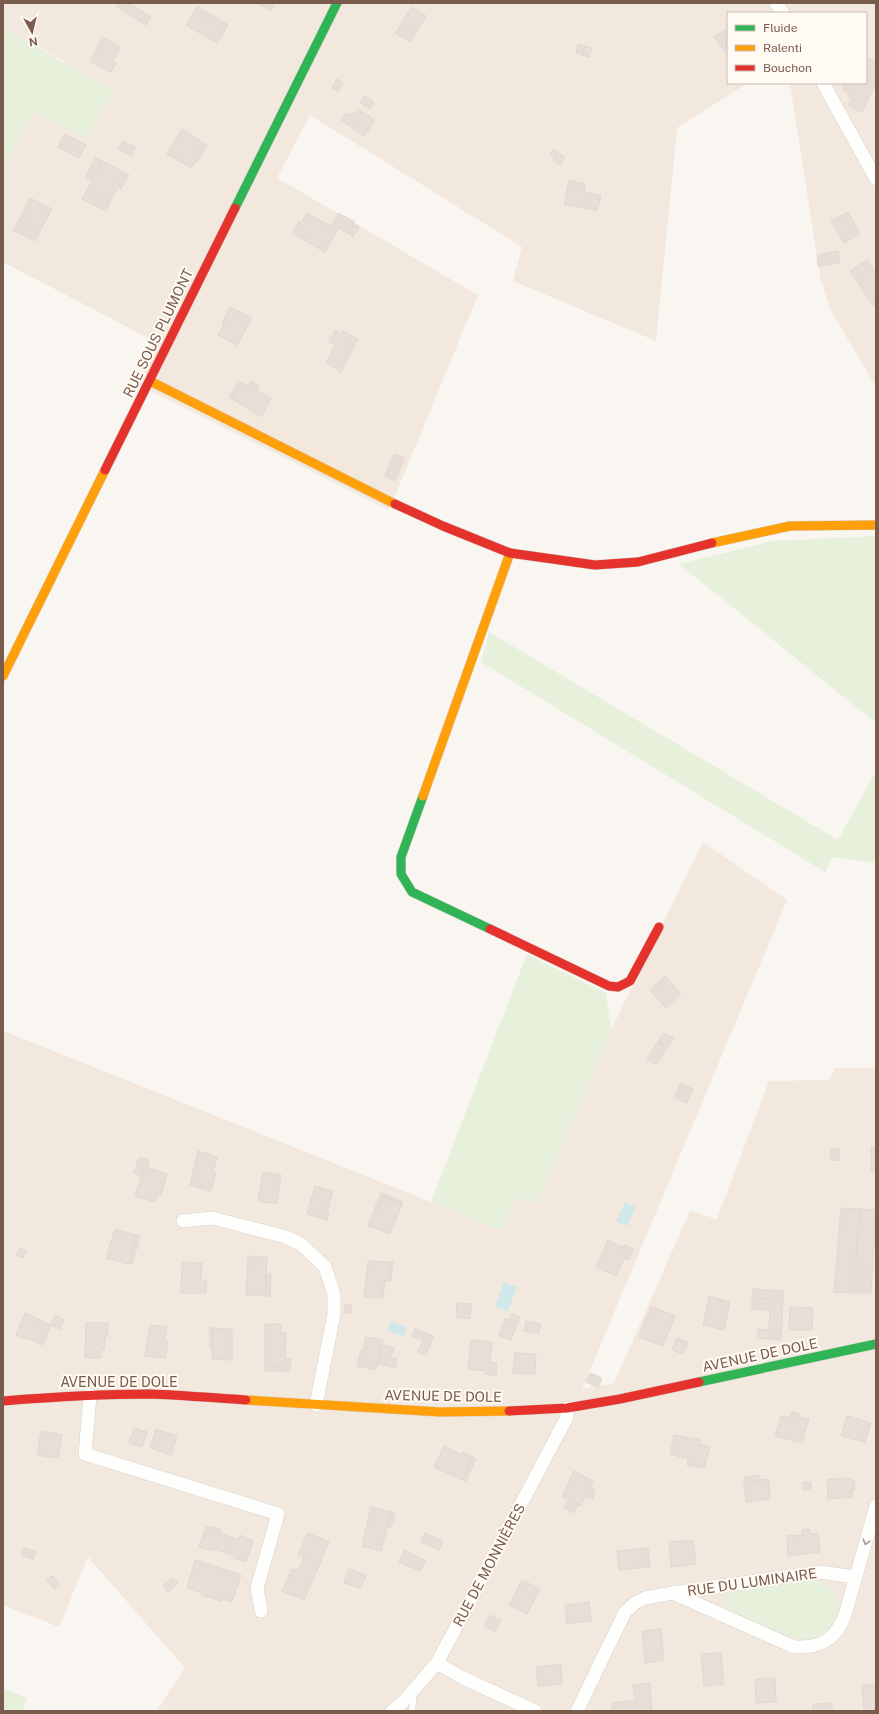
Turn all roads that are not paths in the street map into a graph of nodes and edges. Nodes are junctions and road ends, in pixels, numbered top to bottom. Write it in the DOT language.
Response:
graph roads {
  1 [pos="337,3"];
  2 [pos="776,3"];
  3 [pos="781,12"];
  4 [pos="824,84"];
  5 [pos="876,179"];
  6 [pos="150,380"];
  7 [pos="876,525"];
  8 [pos="510,553"];
  9 [pos="3,676"];
  10 [pos="658,927"];
  11 [pos="183,1221"];
  12 [pos="876,1344"];
  13 [pos="90,1395"];
  14 [pos="3,1401"];
  15 [pos="316,1405"];
  16 [pos="566,1408"];
  17 [pos="876,1506"];
  18 [pos="855,1578"];
  19 [pos="673,1593"];
  20 [pos="261,1611"];
  21 [pos="437,1663"];
  22 [pos="415,1689"];
  23 [pos="392,1711"];
  24 [pos="412,1711"];
  25 [pos="535,1711"];
  26 [pos="577,1711"];
  1 -- 6 [label="street, RUE SOUS PLUMONT"];
  2 -- 3 [label="street"];
  4 -- 5 [label="street"];
  6 -- 8 [label="street"];
  6 -- 9 [label="street, RUE SOUS PLUMONT"];
  7 -- 8 [label="street"];
  8 -- 10 [label="street"];
  11 -- 15 [label="street"];
  12 -- 16 [label="street, AVENUE DE DOLE"];
  13 -- 14 [label="street, AVENUE DE DOLE"];
  13 -- 15 [label="street, AVENUE DE DOLE"];
  13 -- 20 [label="street"];
  15 -- 16 [label="street, AVENUE DE DOLE"];
  16 -- 21 [label="street, RUE DE MONNIÈRES"];
  17 -- 18 [label="street, RUE DU LUMINAIRE, one-way"];
  18 -- 19 [label="street, RUE DU LUMINAIRE"];
  18 -- 19 [label="street, RUE DU LUMINAIRE"];
  19 -- 26 [label="street, RUE DU LUMINAIRE"];
  21 -- 22 [label="street, RUE DE MONNIÈRES"];
  21 -- 25 [label="street"];
  22 -- 23 [label="street, RUE DE MONNIÈRES"];
  22 -- 24 [label="lane"];
}
